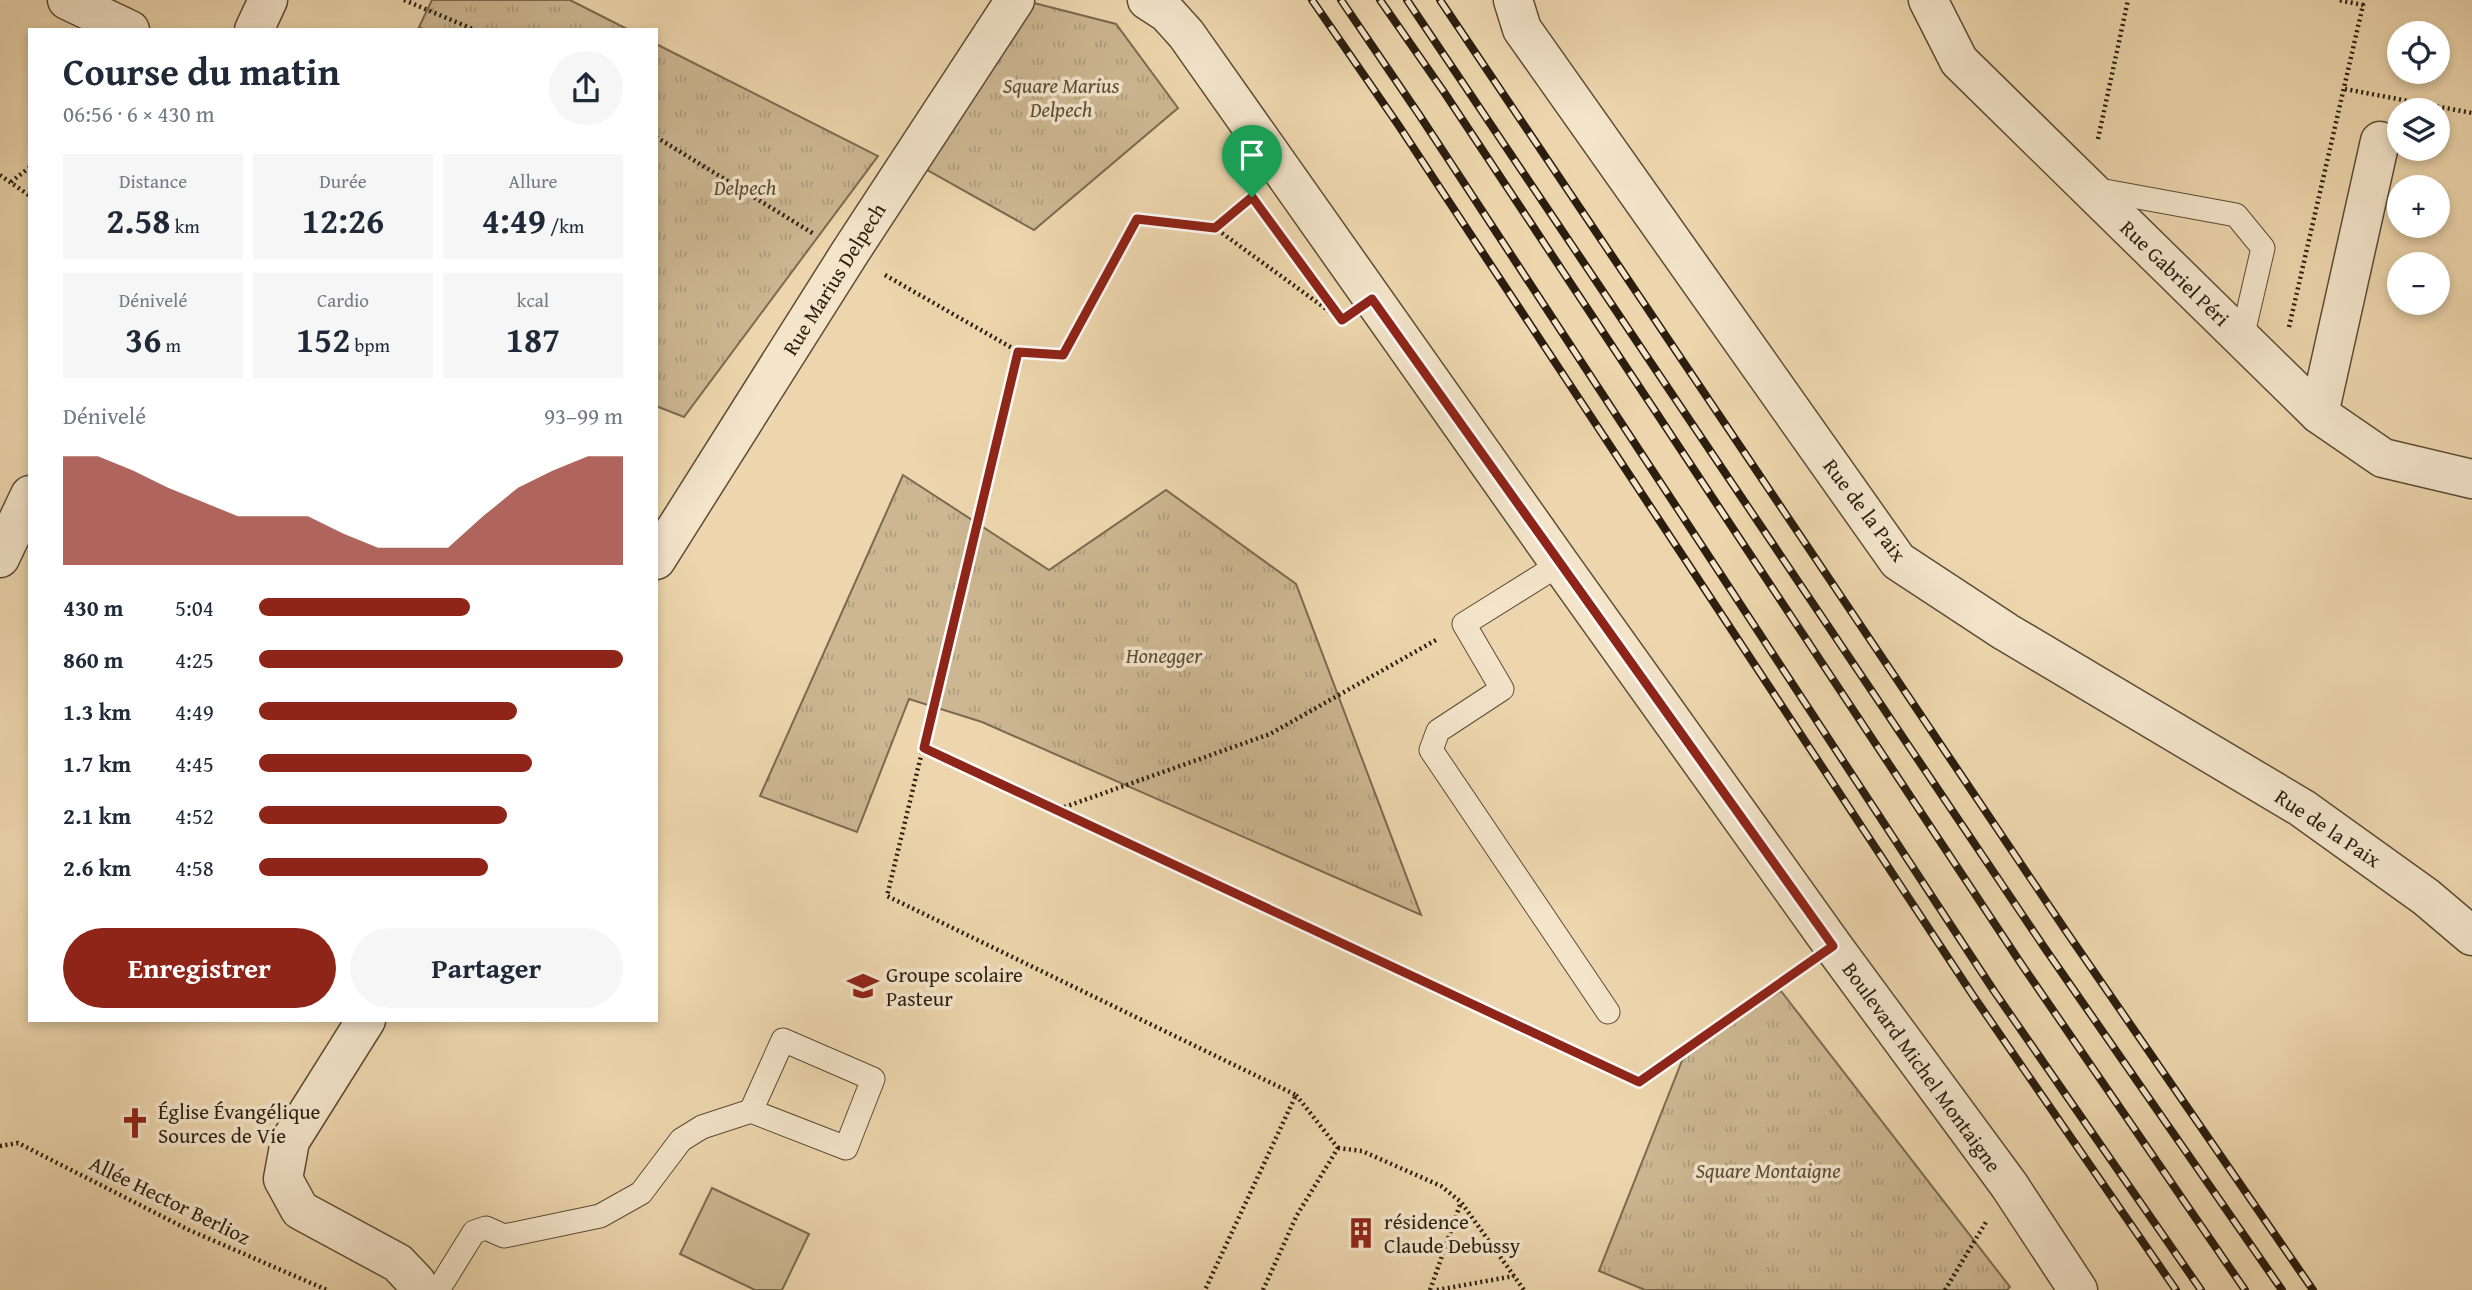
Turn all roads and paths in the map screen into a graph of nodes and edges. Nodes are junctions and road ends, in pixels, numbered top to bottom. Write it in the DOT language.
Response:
graph roads {
  1 [pos="67,0"];
  2 [pos="268,0"];
  3 [pos="404,0"];
  4 [pos="1015,0"];
  5 [pos="1147,0"];
  6 [pos="1513,0"];
  7 [pos="1927,0"];
  8 [pos="2128,0"];
  9 [pos="2338,0"];
  10 [pos="2364,2"];
  11 [pos="126,28"];
  12 [pos="255,28"];
  13 [pos="470,28"];
  14 [pos="2344,89"];
  15 [pos="2472,113"];
  16 [pos="658,138"];
  17 [pos="2380,141"];
  18 [pos="28,169"];
  19 [pos="0,174"];
  20 [pos="11,182"];
  21 [pos="2088,187"];
  22 [pos="28,195"];
  23 [pos="1260,208"];
  24 [pos="1215,228"];
  25 [pos="849,254"];
  26 [pos="1325,298"];
  27 [pos="1372,299"];
  28 [pos="1342,320"];
  29 [pos="2242,338"];
  30 [pos="1018,352"];
  31 [pos="2278,374"];
  32 [pos="2319,414"];
  33 [pos="2472,479"];
  34 [pos="28,499"];
  35 [pos="658,557"];
  36 [pos="0,558"];
  37 [pos="1560,564"];
  38 [pos="1464,624"];
  39 [pos="924,748"];
  40 [pos="1058,810"];
  41 [pos="2472,936"];
  42 [pos="1833,946"];
  43 [pos="1608,1012"];
  44 [pos="365,1022"];
  45 [pos="1296,1095"];
  46 [pos="751,1111"];
  47 [pos="0,1146"];
  48 [pos="1338,1148"];
  49 [pos="2009,1185"];
  50 [pos="1461,1202"];
  51 [pos="1514,1276"];
  52 [pos="327,1290"];
  53 [pos="419,1290"];
  54 [pos="438,1290"];
  55 [pos="1205,1290"];
  56 [pos="1263,1290"];
  57 [pos="1430,1290"];
  58 [pos="1437,1290"];
  59 [pos="1524,1290"];
  60 [pos="1945,1290"];
  61 [pos="2078,1290"];
  1 -- 11 [label="street"];
  2 -- 12 [label="street"];
  3 -- 13 [label="path"];
  4 -- 25 [label="street, Rue Marius Delpech"];
  5 -- 27 [label="street, Boulevard Michel Montaigne"];
  6 -- 41 [label="street, Rue de la Paix"];
  7 -- 21 [label="street, Rue Gabriel Péri"];
  8 -- 21 [label="path"];
  9 -- 10 [label="path"];
  10 -- 14 [label="path"];
  14 -- 15 [label="path"];
  14 -- 31 [label="path"];
  16 -- 25 [label="path"];
  17 -- 32 [label="street"];
  18 -- 20 [label="path"];
  19 -- 20 [label="path"];
  20 -- 22 [label="path"];
  21 -- 29 [label="street, Rue Gabriel Péri"];
  21 -- 29 [label="lane"];
  23 -- 24 [label="path"];
  24 -- 28 [label="path"];
  24 -- 30 [label="path"];
  25 -- 30 [label="path"];
  25 -- 35 [label="street, Rue Marius Delpech"];
  26 -- 28 [label="path"];
  27 -- 28 [label="path"];
  27 -- 37 [label="street, Boulevard Michel Montaigne"];
  29 -- 31 [label="street, Rue Gabriel Péri"];
  30 -- 39 [label="path"];
  31 -- 32 [label="street, Rue Gabriel Péri"];
  32 -- 33 [label="street, Rue Gabriel Péri"];
  34 -- 36 [label="street"];
  37 -- 38 [label="lane"];
  37 -- 42 [label="street, Boulevard Michel Montaigne"];
  38 -- 40 [label="path"];
  38 -- 43 [label="lane"];
  39 -- 40 [label="path"];
  39 -- 45 [label="path"];
  40 -- 42 [label="path"];
  42 -- 49 [label="street, Boulevard Michel Montaigne"];
  44 -- 53 [label="street"];
  45 -- 48 [label="path"];
  45 -- 55 [label="path"];
  46 -- 46 [label="lane"];
  46 -- 54 [label="lane"];
  47 -- 52 [label="path, Allée Hector Berlioz"];
  48 -- 50 [label="path"];
  48 -- 56 [label="path"];
  49 -- 60 [label="path"];
  49 -- 61 [label="street, Boulevard Michel Montaigne"];
  50 -- 51 [label="path"];
  50 -- 57 [label="path"];
  51 -- 58 [label="path"];
  51 -- 59 [label="path"];
}
